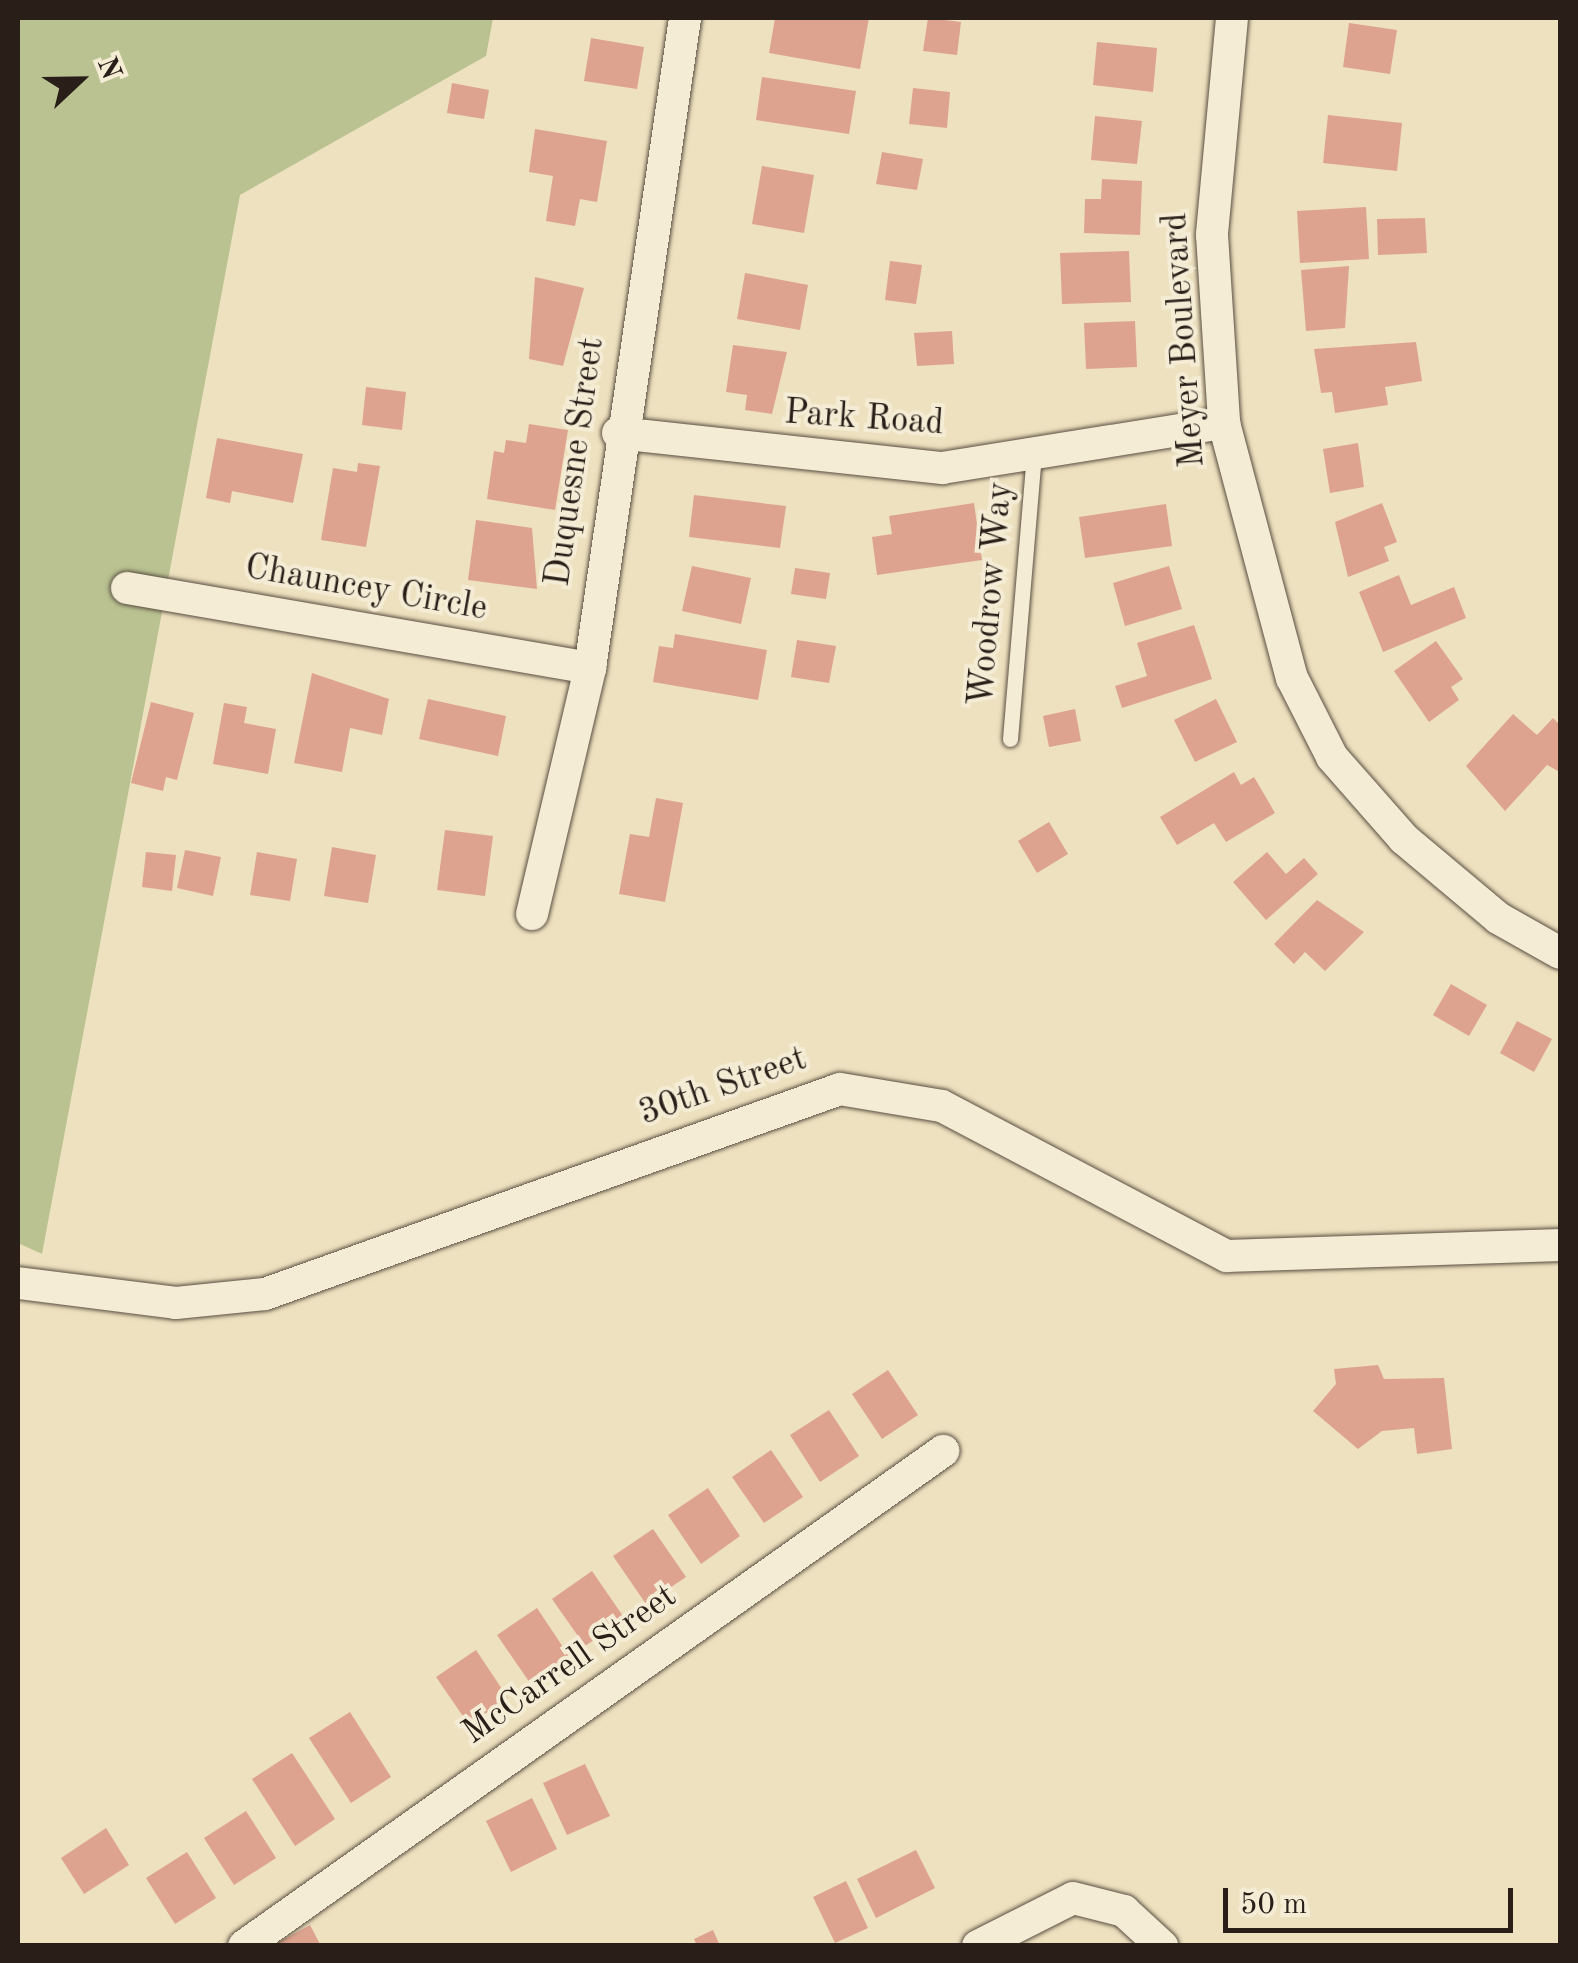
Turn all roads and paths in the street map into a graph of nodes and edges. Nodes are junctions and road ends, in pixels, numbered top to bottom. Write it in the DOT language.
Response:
graph roads {
  1 [pos="685,18"];
  2 [pos="1232,18"];
  3 [pos="1224,423"];
  4 [pos="618,433"];
  5 [pos="1034,454"];
  6 [pos="128,588"];
  7 [pos="590,668"];
  8 [pos="1010,740"];
  9 [pos="532,914"];
  10 [pos="1560,953"];
  11 [pos="1560,1245"];
  12 [pos="18,1283"];
  13 [pos="943,1450"];
  14 [pos="244,1946"];
  15 [pos="978,1946"];
  16 [pos="1162,1946"];
  1 -- 4 [label="street, Duquesne Street"];
  2 -- 3 [label="street, Meyer Boulevard"];
  3 -- 5 [label="street, Park Road"];
  3 -- 10 [label="street, Meyer Boulevard"];
  4 -- 5 [label="street, Park Road"];
  4 -- 7 [label="street, Duquesne Street"];
  5 -- 8 [label="lane, Woodrow Way"];
  6 -- 7 [label="street, Chauncey Circle"];
  7 -- 9 [label="street, Duquesne Street"];
  11 -- 12 [label="street, 30th Street"];
  13 -- 14 [label="street, McCarrell Street"];
  15 -- 16 [label="street"];
}
